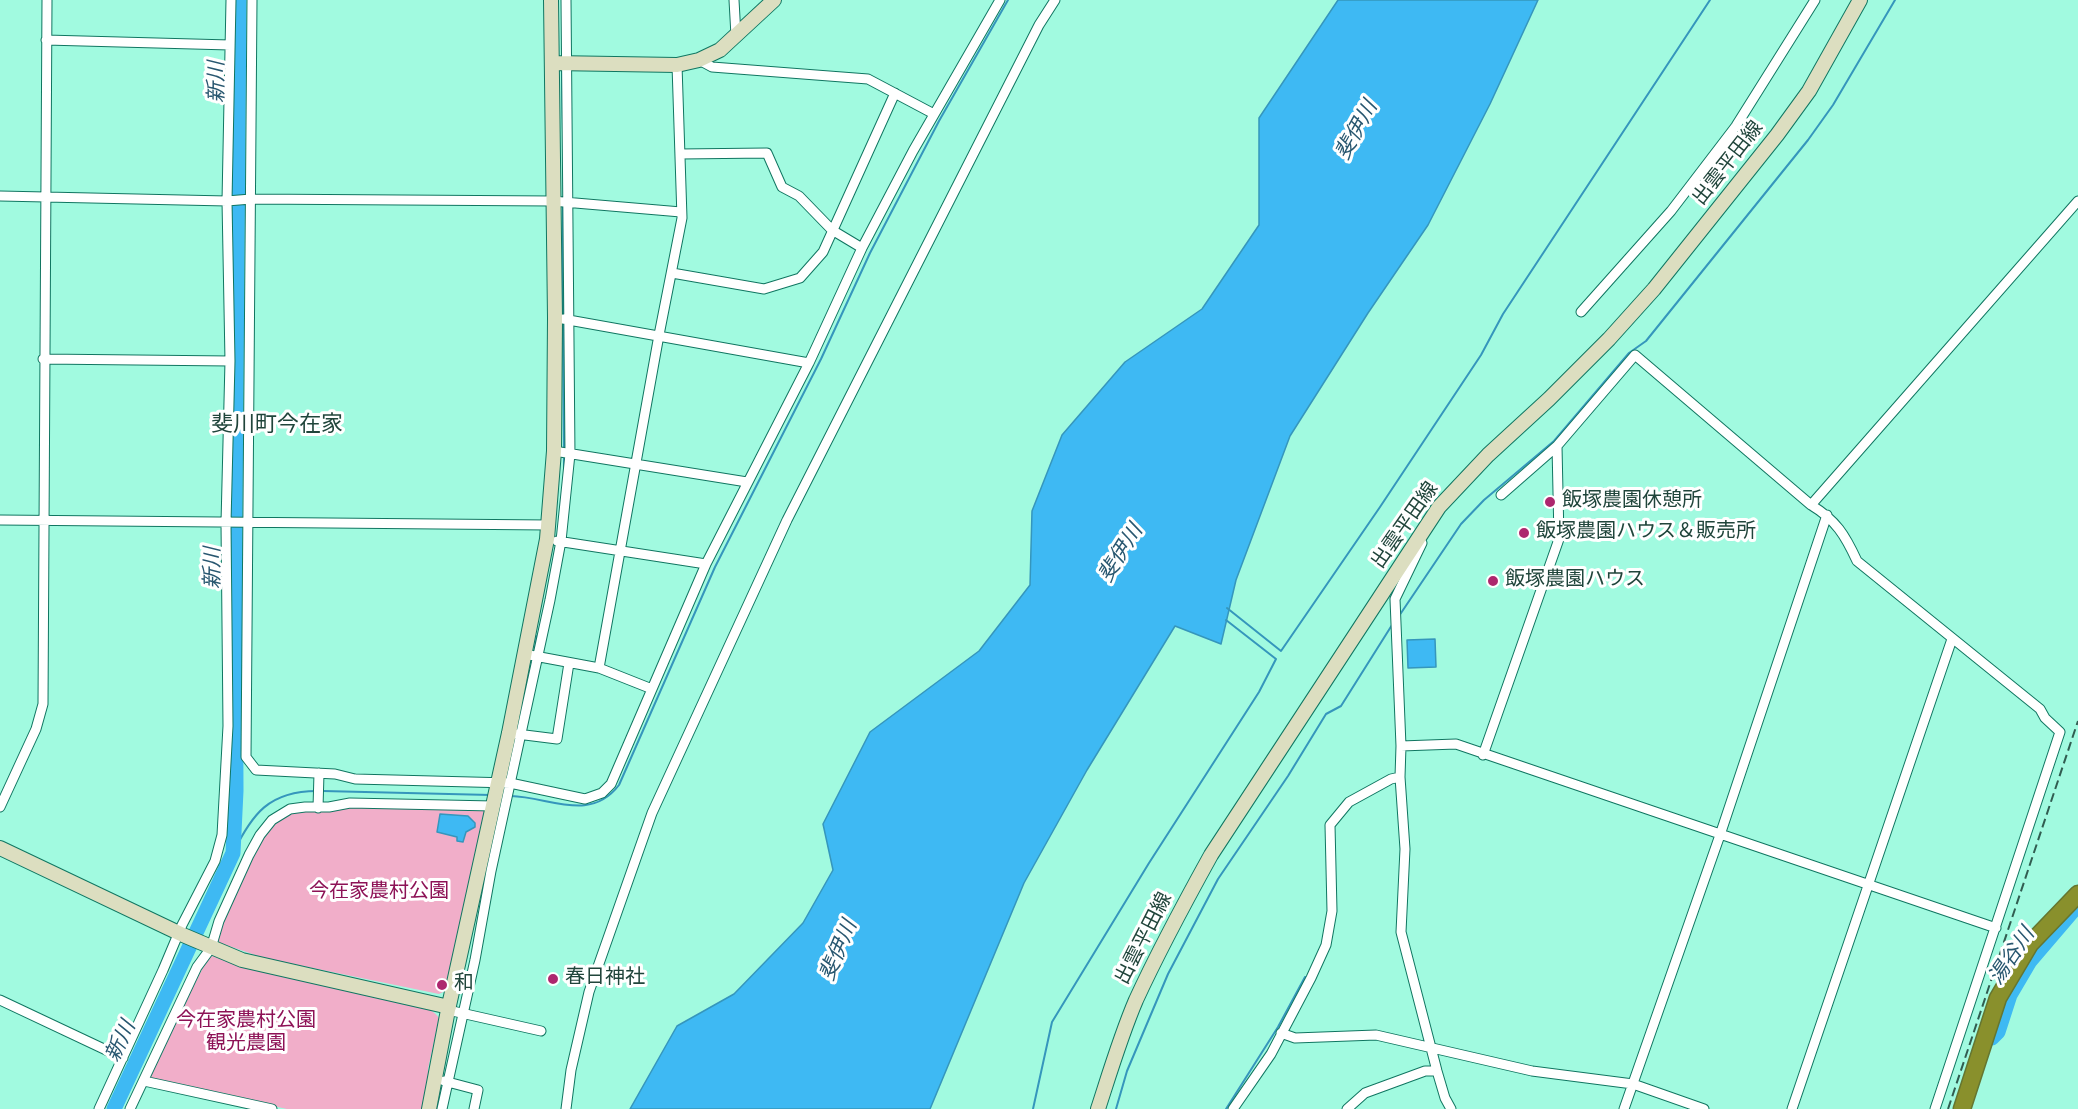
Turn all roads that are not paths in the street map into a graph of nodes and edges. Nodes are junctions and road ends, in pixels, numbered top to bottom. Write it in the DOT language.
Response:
graph roads {
  1 [pos="47,0"];
  2 [pos="231,0"];
  3 [pos="252,0"];
  4 [pos="551,0"];
  5 [pos="566,0"];
  6 [pos="734,0"];
  7 [pos="774,0"];
  8 [pos="1000,0"];
  9 [pos="1055,0"];
  10 [pos="1815,0"];
  11 [pos="1860,0"];
  12 [pos="736,36"];
  13 [pos="46,40"];
  14 [pos="230,45"];
  15 [pos="699,60"];
  16 [pos="560,63"];
  17 [pos="677,65"];
  18 [pos="895,93"];
  19 [pos="934,114"];
  20 [pos="680,154"];
  21 [pos="0,196"];
  22 [pos="45,196"];
  23 [pos="248,199"];
  24 [pos="227,201"];
  25 [pos="552,201"];
  26 [pos="2078,201"];
  27 [pos="568,202"];
  28 [pos="681,212"];
  29 [pos="832,230"];
  30 [pos="862,248"];
  31 [pos="672,273"];
  32 [pos="1581,312"];
  33 [pos="561,319"];
  34 [pos="659,335"];
  35 [pos="43,359"];
  36 [pos="230,361"];
  37 [pos="808,363"];
  38 [pos="1557,446"];
  39 [pos="554,451"];
  40 [pos="570,454"];
  41 [pos="636,465"];
  42 [pos="747,482"];
  43 [pos="1501,495"];
  44 [pos="1811,505"];
  45 [pos="1439,507"];
  46 [pos="1827,515"];
  47 [pos="0,520"];
  48 [pos="44,520"];
  49 [pos="226,523"];
  50 [pos="245,523"];
  51 [pos="552,535"];
  52 [pos="621,551"];
  53 [pos="706,564"];
  54 [pos="1952,639"];
  55 [pos="524,654"];
  56 [pos="538,657"];
  57 [pos="569,663"];
  58 [pos="599,668"];
  59 [pos="652,689"];
  60 [pos="515,734"];
  61 [pos="1401,746"];
  62 [pos="1483,755"];
  63 [pos="319,776"];
  64 [pos="1400,777"];
  65 [pos="504,783"];
  66 [pos="318,806"];
  67 [pos="494,806"];
  68 [pos="0,807"];
  69 [pos="1720,835"];
  70 [pos="0,848"];
  71 [pos="486,870"];
  72 [pos="1867,885"];
  73 [pos="2078,894"];
  74 [pos="1996,928"];
  75 [pos="181,934"];
  76 [pos="208,946"];
  77 [pos="461,958"];
  78 [pos="475,960"];
  79 [pos="0,1000"];
  80 [pos="448,1009"];
  81 [pos="463,1014"];
  82 [pos="541,1031"];
  83 [pos="1281,1033"];
  84 [pos="1432,1047"];
  85 [pos="123,1058"];
  86 [pos="1437,1071"];
  87 [pos="144,1081"];
  88 [pos="442,1081"];
  89 [pos="1633,1084"];
  90 [pos="99,1109"];
  91 [pos="130,1109"];
  92 [pos="272,1109"];
  93 [pos="429,1109"];
  94 [pos="442,1109"];
  95 [pos="474,1109"];
  96 [pos="566,1109"];
  97 [pos="1098,1109"];
  98 [pos="1233,1109"];
  99 [pos="1347,1109"];
  100 [pos="1451,1109"];
  101 [pos="1624,1109"];
  102 [pos="1704,1109"];
  103 [pos="1792,1109"];
  104 [pos="1935,1109"];
  105 [pos="1962,1109"];
  1 -- 13 [label="street"];
  2 -- 14 [label="street"];
  3 -- 23 [label="street"];
  4 -- 16 [label="street"];
  5 -- 16 [label="street"];
  6 -- 12 [label="street"];
  7 -- 12 [label="street"];
  8 -- 19 [label="street"];
  9 -- 96 [label="street"];
  10 -- 32 [label="street"];
  11 -- 45 [label="street, 出雲平田線"];
  12 -- 15 [label="street"];
  13 -- 14 [label="street"];
  13 -- 22 [label="street"];
  14 -- 24 [label="street"];
  15 -- 17 [label="street"];
  15 -- 18 [label="street"];
  16 -- 17 [label="street"];
  16 -- 25 [label="street"];
  16 -- 27 [label="street"];
  17 -- 20 [label="street"];
  18 -- 19 [label="street"];
  18 -- 29 [label="street"];
  19 -- 30 [label="street"];
  20 -- 28 [label="street"];
  20 -- 29 [label="street"];
  21 -- 22 [label="street"];
  22 -- 24 [label="street"];
  22 -- 35 [label="street"];
  23 -- 24 [label="street"];
  23 -- 25 [label="street"];
  23 -- 50 [label="street"];
  24 -- 36 [label="street"];
  25 -- 27 [label="street"];
  25 -- 33 [label="street"];
  26 -- 44 [label="street"];
  27 -- 28 [label="street"];
  27 -- 33 [label="street"];
  28 -- 31 [label="street"];
  29 -- 30 [label="street"];
  29 -- 31 [label="street"];
  30 -- 37 [label="street"];
  31 -- 34 [label="street"];
  33 -- 34 [label="street"];
  33 -- 39 [label="street"];
  33 -- 40 [label="street"];
  34 -- 37 [label="street"];
  34 -- 41 [label="street"];
  35 -- 36 [label="street"];
  35 -- 48 [label="street"];
  36 -- 49 [label="street"];
  37 -- 42 [label="street"];
  38 -- 43 [label="street"];
  38 -- 44 [label="street"];
  38 -- 62 [label="street"];
  39 -- 40 [label="street"];
  39 -- 51 [label="street"];
  40 -- 41 [label="street"];
  40 -- 51 [label="street"];
  41 -- 42 [label="street"];
  41 -- 52 [label="street"];
  42 -- 53 [label="street"];
  44 -- 46 [label="street"];
  45 -- 61 [label="street"];
  45 -- 97 [label="street, 出雲平田線"];
  46 -- 54 [label="street"];
  46 -- 69 [label="street"];
  47 -- 48 [label="street"];
  48 -- 49 [label="street"];
  48 -- 68 [label="street"];
  49 -- 50 [label="street"];
  49 -- 75 [label="street"];
  50 -- 51 [label="street"];
  50 -- 63 [label="street"];
  51 -- 52 [label="street"];
  51 -- 55 [label="street"];
  51 -- 56 [label="street"];
  52 -- 53 [label="street"];
  52 -- 58 [label="street"];
  53 -- 59 [label="street"];
  54 -- 72 [label="street"];
  54 -- 74 [label="street"];
  55 -- 56 [label="street"];
  55 -- 60 [label="street"];
  56 -- 57 [label="street"];
  56 -- 60 [label="street"];
  57 -- 58 [label="street"];
  57 -- 60 [label="street"];
  58 -- 59 [label="street"];
  59 -- 65 [label="street"];
  60 -- 65 [label="street"];
  61 -- 62 [label="street"];
  61 -- 64 [label="street"];
  62 -- 69 [label="street"];
  63 -- 65 [label="street"];
  63 -- 66 [label="street"];
  64 -- 83 [label="street"];
  64 -- 84 [label="street"];
  65 -- 67 [label="street"];
  65 -- 71 [label="street"];
  66 -- 67 [label="street"];
  66 -- 76 [label="street"];
  67 -- 71 [label="street"];
  69 -- 72 [label="street"];
  69 -- 89 [label="street"];
  70 -- 75 [label="street"];
  71 -- 77 [label="street"];
  71 -- 78 [label="street"];
  72 -- 74 [label="street"];
  72 -- 103 [label="street"];
  73 -- 105 [label="highway"];
  74 -- 104 [label="street"];
  75 -- 76 [label="street"];
  75 -- 85 [label="street"];
  76 -- 80 [label="street"];
  76 -- 87 [label="street"];
  77 -- 78 [label="street"];
  77 -- 80 [label="street"];
  78 -- 81 [label="street"];
  79 -- 85 [label="street"];
  80 -- 81 [label="street"];
  80 -- 88 [label="street"];
  81 -- 82 [label="street"];
  81 -- 88 [label="street"];
  83 -- 84 [label="street"];
  83 -- 98 [label="street"];
  84 -- 86 [label="street"];
  84 -- 89 [label="street"];
  85 -- 90 [label="street"];
  86 -- 99 [label="street"];
  86 -- 100 [label="street"];
  87 -- 91 [label="street"];
  87 -- 92 [label="street"];
  88 -- 93 [label="street"];
  88 -- 94 [label="street"];
  88 -- 95 [label="street"];
  89 -- 101 [label="street"];
  89 -- 102 [label="street"];
}
